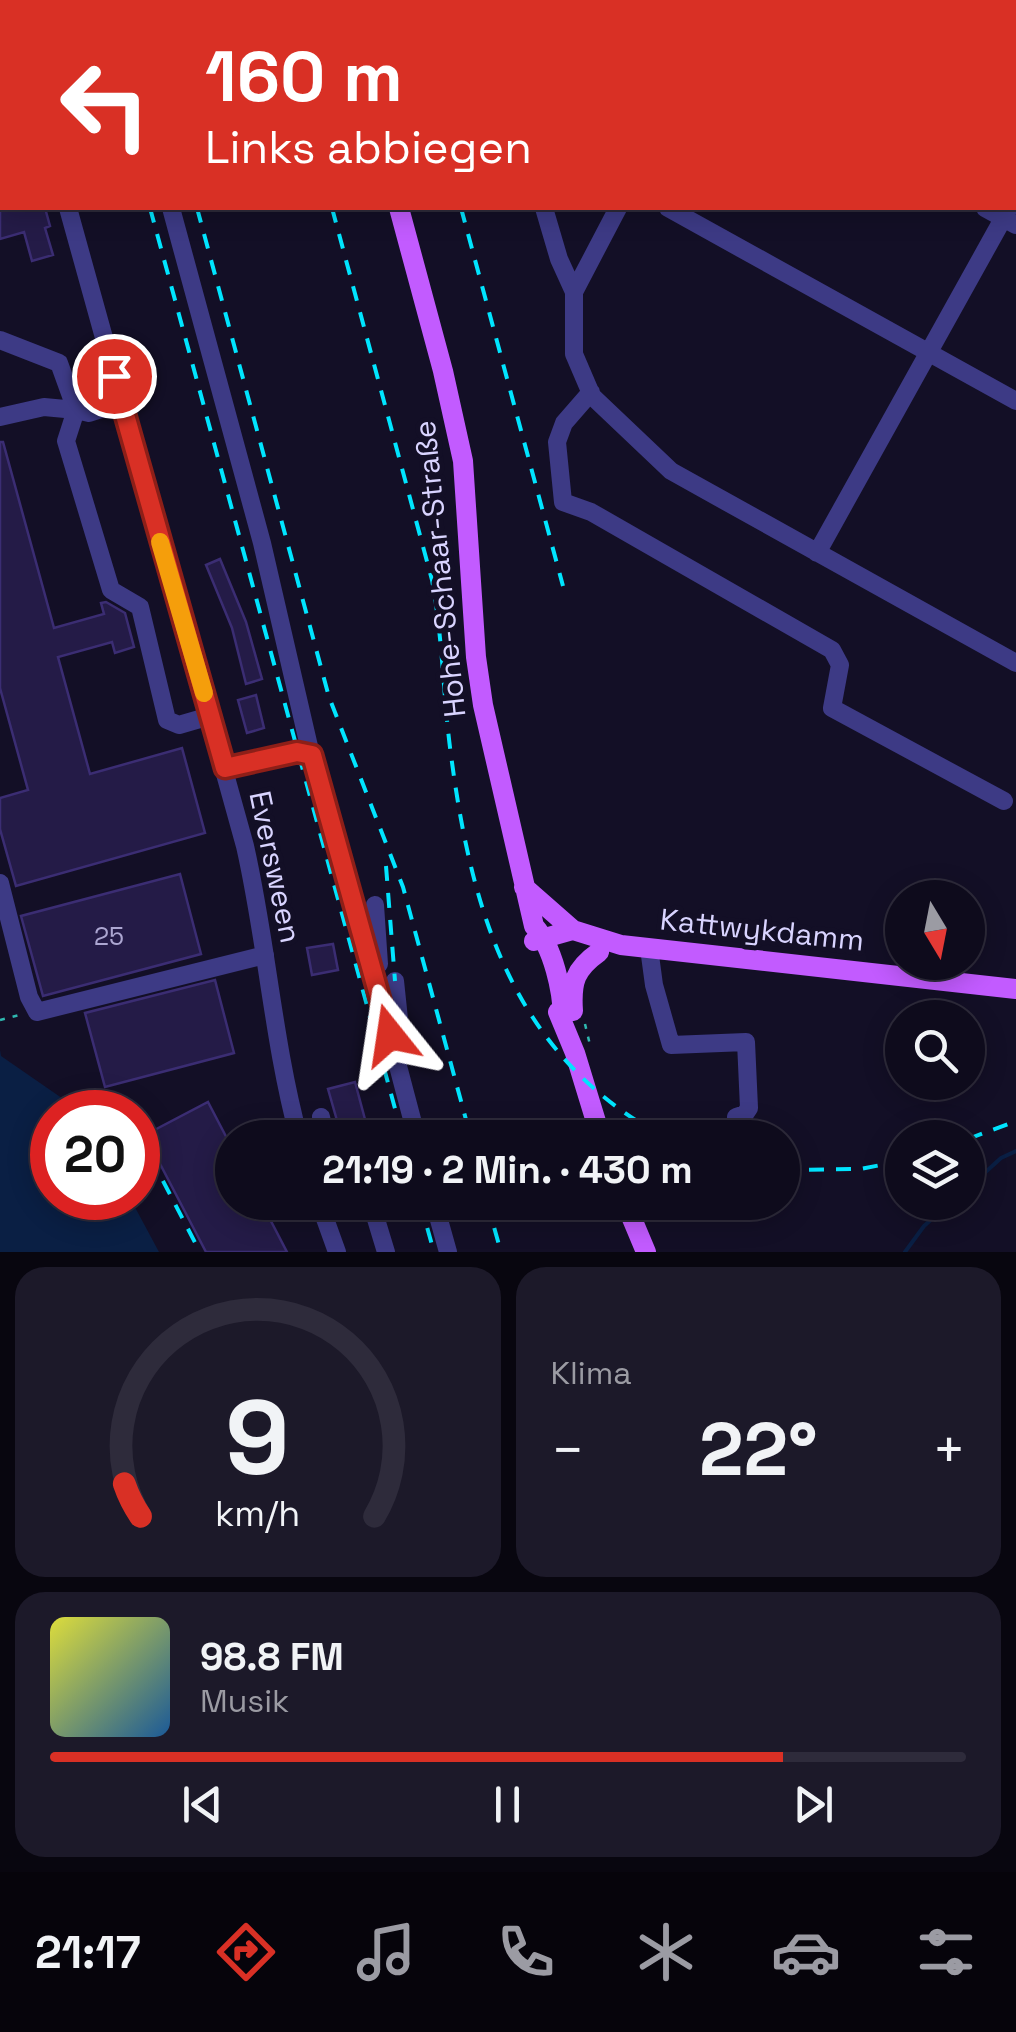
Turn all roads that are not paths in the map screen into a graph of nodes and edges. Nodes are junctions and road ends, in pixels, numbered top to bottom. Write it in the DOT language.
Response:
graph roads {
  1 [pos="69,210"];
  2 [pos="172,210"];
  3 [pos="400,210"];
  4 [pos="545,210"];
  5 [pos="617,210"];
  6 [pos="672,210"];
  7 [pos="1010,217"];
  8 [pos="574,292"];
  9 [pos="0,340"];
  10 [pos="929,352"];
  11 [pos="590,392"];
  12 [pos="1016,401"];
  13 [pos="122,404"];
  14 [pos="76,410"];
  15 [pos="0,417"];
  16 [pos="817,553"];
  17 [pos="1016,664"];
  18 [pos="210,716"];
  19 [pos="312,755"];
  20 [pos="225,768"];
  21 [pos="1004,801"];
  22 [pos="0,883"];
  23 [pos="522,885"];
  24 [pos="375,905"];
  25 [pos="573,930"];
  26 [pos="540,945"];
  27 [pos="621,945"];
  28 [pos="649,948"];
  29 [pos="599,952"];
  30 [pos="266,955"];
  31 [pos="394,981"];
  32 [pos="1016,989"];
  33 [pos="381,1004"];
  34 [pos="576,1053"];
  35 [pos="408,1098"];
  36 [pos="736,1117"];
  37 [pos="295,1120"];
  38 [pos="413,1120"];
  39 [pos="596,1120"];
  40 [pos="325,1220"];
  41 [pos="376,1220"];
  42 [pos="439,1220"];
  43 [pos="633,1220"];
  44 [pos="337,1252"];
  45 [pos="386,1252"];
  46 [pos="448,1252"];
  47 [pos="646,1252"];
  1 -- 13 [label="street, Eversween"];
  2 -- 19 [label="street"];
  3 -- 23 [label="main road, Hohe-Schaar-Straße"];
  4 -- 8 [label="street"];
  5 -- 8 [label="street"];
  6 -- 10 [label="street"];
  7 -- 10 [label="street"];
  8 -- 11 [label="street"];
  9 -- 14 [label="street"];
  10 -- 12 [label="street"];
  10 -- 16 [label="street"];
  11 -- 16 [label="street"];
  11 -- 21 [label="street"];
  13 -- 14 [label="street"];
  13 -- 18 [label="street, Eversween"];
  14 -- 15 [label="street"];
  14 -- 18 [label="street"];
  16 -- 17 [label="street"];
  18 -- 20 [label="street, Eversween"];
  19 -- 20 [label="street"];
  19 -- 33 [label="street"];
  20 -- 30 [label="street, Eversween"];
  22 -- 30 [label="street"];
  23 -- 25 [label="main road"];
  23 -- 26 [label="main road, Hohe-Schaar-Straße"];
  24 -- 33 [label="street"];
  25 -- 26 [label="main road"];
  25 -- 27 [label="main road, Kattwykdamm"];
  26 -- 29 [label="main road, Kattwykdamm"];
  26 -- 34 [label="main road, Hohe-Schaar-Straße"];
  27 -- 28 [label="main road, Kattwykdamm"];
  27 -- 29 [label="main road, Kattwykdamm"];
  28 -- 32 [label="main road, Kattwykdamm"];
  28 -- 36 [label="street"];
  29 -- 34 [label="main road"];
  30 -- 37 [label="street, Eversween"];
  31 -- 35 [label="street"];
  33 -- 35 [label="street"];
  34 -- 39 [label="main road, Hohe-Schaar-Straße"];
  35 -- 38 [label="street"];
  40 -- 44 [label="street"];
  41 -- 45 [label="street"];
  42 -- 46 [label="street"];
  43 -- 47 [label="main road"];
}
